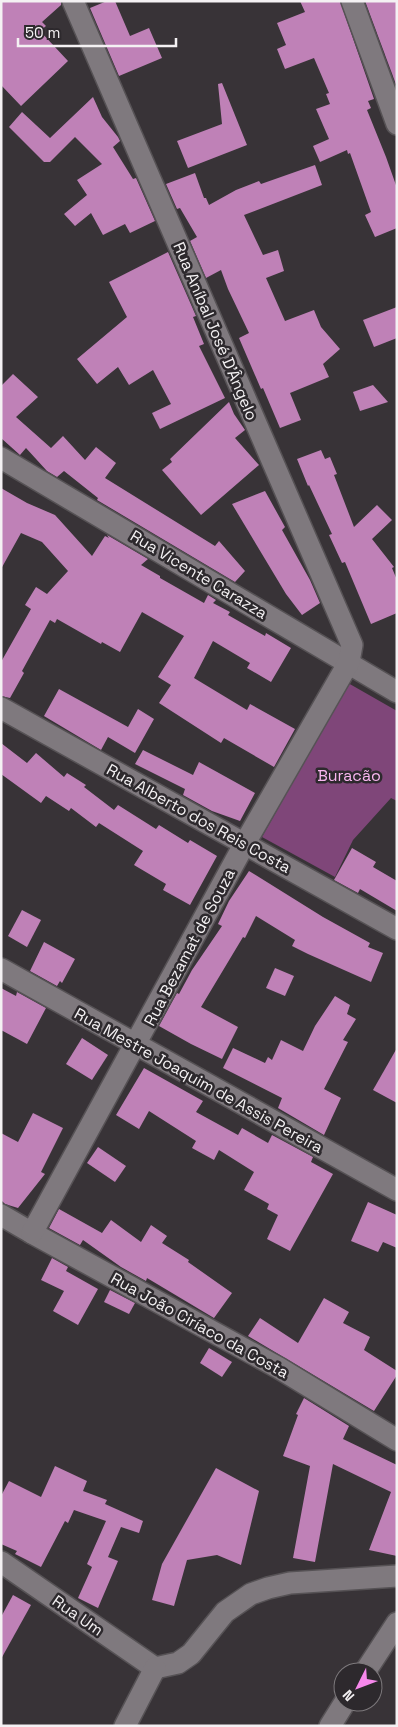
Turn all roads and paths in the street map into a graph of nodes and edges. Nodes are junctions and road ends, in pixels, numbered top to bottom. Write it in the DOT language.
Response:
graph roads {
  1 [pos="73,1"];
  2 [pos="352,1"];
  3 [pos="397,124"];
  4 [pos="1,458"];
  5 [pos="349,662"];
  6 [pos="397,692"];
  7 [pos="1,708"];
  8 [pos="245,844"];
  9 [pos="397,929"];
  10 [pos="1,969"];
  11 [pos="136,1044"];
  12 [pos="397,1190"];
  13 [pos="1,1215"];
  14 [pos="32,1234"];
  15 [pos="397,1440"];
  16 [pos="1,1562"];
  17 [pos="397,1576"];
  18 [pos="397,1623"];
  19 [pos="372,1662"];
  20 [pos="155,1668"];
  21 [pos="339,1712"];
  22 [pos="125,1726"];
  23 [pos="330,1726"];
  1 -- 5 [label="street, Rua Aníbal José D'Ângelo"];
  2 -- 3 [label="street"];
  4 -- 5 [label="street, Rua Vicente Carazza"];
  5 -- 6 [label="street, Rua Vicente Carazza"];
  5 -- 8 [label="street, Rua Bezamat de Souza"];
  7 -- 8 [label="street, Rua Alberto dos Reis Costa"];
  8 -- 9 [label="street, Rua Alberto dos Reis Costa"];
  8 -- 11 [label="street, Rua Bezamat de Souza"];
  10 -- 11 [label="street, Rua Mestre Joaquim de Assis Pereira"];
  11 -- 12 [label="street, Rua Mestre Joaquim de Assis Pereira"];
  11 -- 14 [label="street, Rua Bezamat de Souza"];
  13 -- 14 [label="street, Rua João Ciríaco da Costa"];
  14 -- 15 [label="street, Rua João Ciríaco da Costa"];
  16 -- 20 [label="street, Rua Um"];
  17 -- 20 [label="street"];
  18 -- 19 [label="street"];
  20 -- 22 [label="street"];
  21 -- 23 [label="street"];
}
